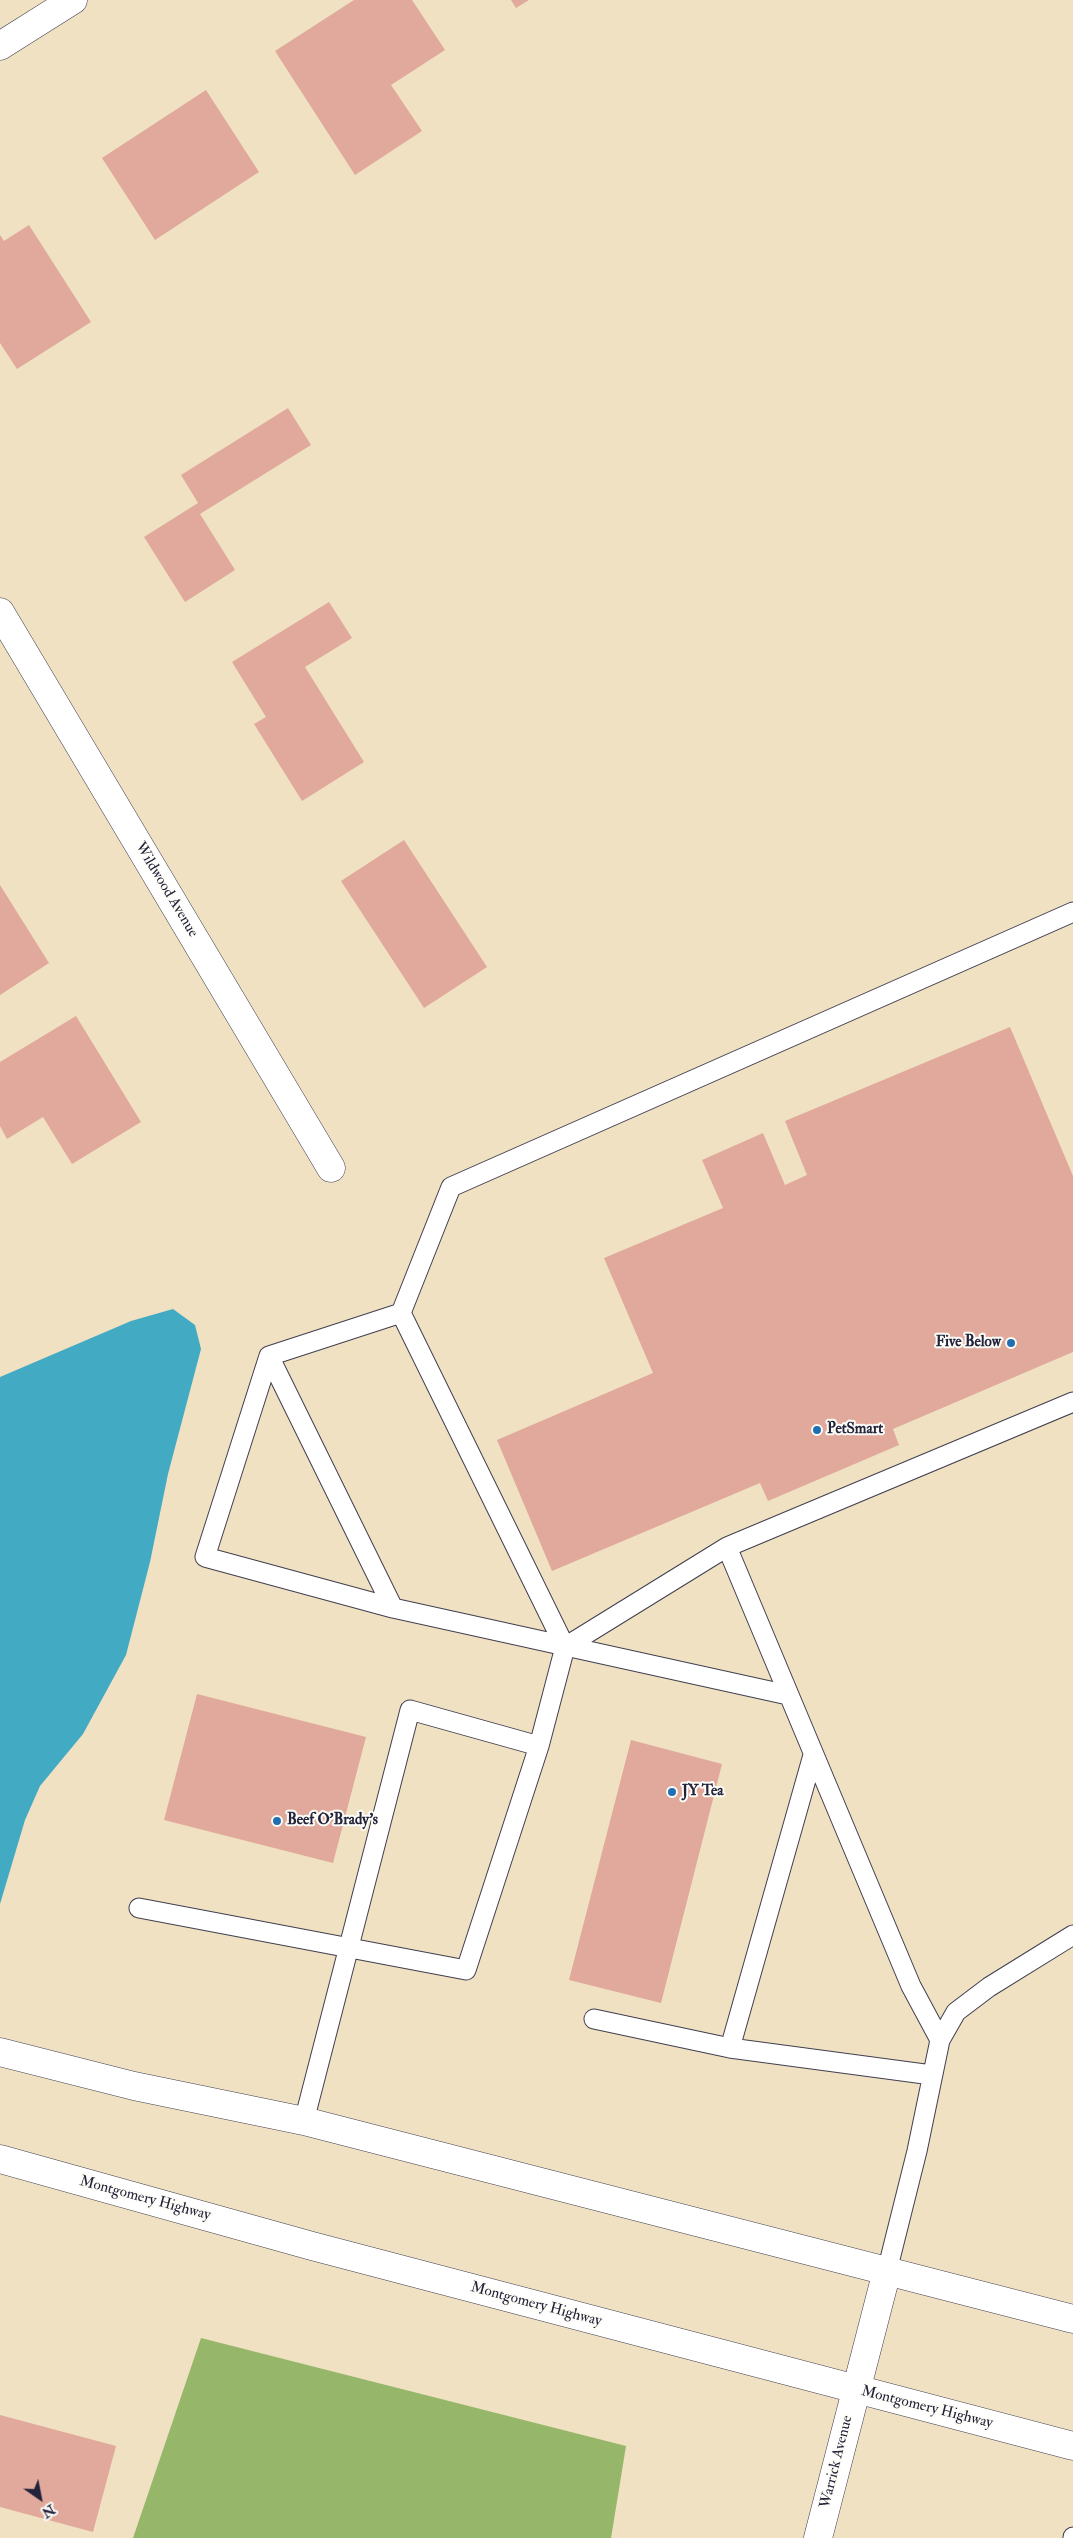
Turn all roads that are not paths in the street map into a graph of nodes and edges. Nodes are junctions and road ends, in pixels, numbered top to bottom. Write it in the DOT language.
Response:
graph roads {
  1 [pos="74,0"];
  2 [pos="0,46"];
  3 [pos="0,612"];
  4 [pos="1073,912"];
  5 [pos="332,1168"];
  6 [pos="400,1313"];
  7 [pos="269,1356"];
  8 [pos="1073,1402"];
  9 [pos="727,1547"];
  10 [pos="393,1608"];
  11 [pos="564,1647"];
  12 [pos="788,1695"];
  13 [pos="539,1746"];
  14 [pos="813,1755"];
  15 [pos="139,1908"];
  16 [pos="1073,1935"];
  17 [pos="348,1948"];
  18 [pos="594,2019"];
  19 [pos="940,2040"];
  20 [pos="730,2048"];
  21 [pos="0,2052"];
  22 [pos="932,2076"];
  23 [pos="304,2121"];
  24 [pos="0,2159"];
  25 [pos="887,2270"];
  26 [pos="1073,2319"];
  27 [pos="855,2390"];
  28 [pos="1073,2446"];
  29 [pos="818,2538"];
  1 -- 2 [label="main road"];
  3 -- 5 [label="main road, Wildwood Avenue"];
  4 -- 6 [label="lane"];
  6 -- 7 [label="lane"];
  6 -- 11 [label="lane"];
  7 -- 10 [label="lane"];
  7 -- 10 [label="lane"];
  8 -- 9 [label="lane"];
  9 -- 11 [label="lane"];
  9 -- 12 [label="lane"];
  10 -- 11 [label="lane"];
  11 -- 12 [label="lane"];
  11 -- 13 [label="lane"];
  12 -- 14 [label="lane"];
  13 -- 17 [label="lane"];
  13 -- 17 [label="lane"];
  14 -- 19 [label="lane"];
  14 -- 20 [label="lane"];
  15 -- 17 [label="lane"];
  16 -- 19 [label="lane"];
  17 -- 23 [label="lane"];
  18 -- 20 [label="lane"];
  19 -- 22 [label="lane"];
  20 -- 22 [label="lane"];
  21 -- 23 [label="main road"];
  22 -- 25 [label="lane"];
  23 -- 25 [label="main road"];
  24 -- 27 [label="main road, Montgomery Highway"];
  25 -- 26 [label="main road"];
  25 -- 27 [label="main road, Warrick Avenue"];
  27 -- 28 [label="main road, Montgomery Highway"];
  27 -- 29 [label="main road, Warrick Avenue"];
}
